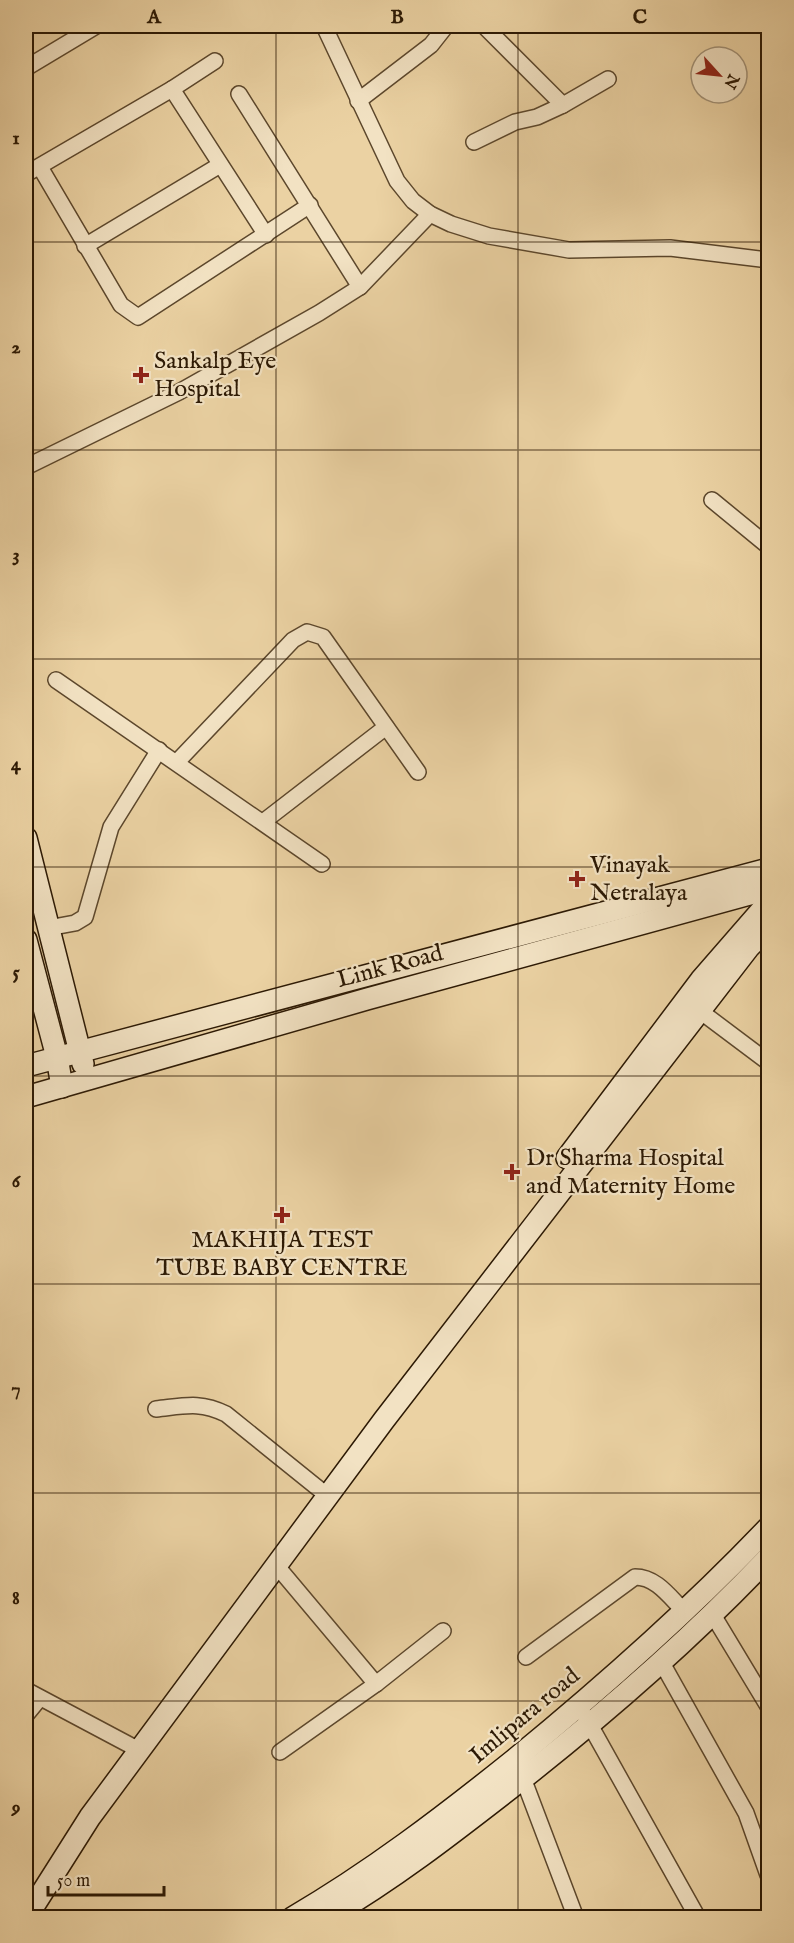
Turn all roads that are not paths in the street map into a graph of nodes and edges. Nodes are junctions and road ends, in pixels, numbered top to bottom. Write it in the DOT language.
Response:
graph roads {
  1 [pos="324,26"];
  2 [pos="446,26"];
  3 [pos="484,26"];
  4 [pos="92,27"];
  5 [pos="215,61"];
  6 [pos="26,68"];
  7 [pos="608,79"];
  8 [pos="172,89"];
  9 [pos="239,94"];
  10 [pos="358,101"];
  11 [pos="563,105"];
  12 [pos="474,142"];
  13 [pos="220,165"];
  14 [pos="40,167"];
  15 [pos="26,174"];
  16 [pos="310,205"];
  17 [pos="430,214"];
  18 [pos="266,235"];
  19 [pos="85,246"];
  20 [pos="768,260"];
  21 [pos="360,286"];
  22 [pos="26,467"];
  23 [pos="712,500"];
  24 [pos="768,546"];
  25 [pos="56,680"];
  26 [pos="386,727"];
  27 [pos="159,750"];
  28 [pos="177,762"];
  29 [pos="418,772"];
  30 [pos="263,822"];
  31 [pos="26,838"];
  32 [pos="322,864"];
  33 [pos="768,869"];
  34 [pos="768,889"];
  35 [pos="768,903"];
  36 [pos="48,928"];
  37 [pos="768,928"];
  38 [pos="26,940"];
  39 [pos="700,1011"];
  40 [pos="79,1051"];
  41 [pos="57,1057"];
  42 [pos="768,1062"];
  43 [pos="26,1066"];
  44 [pos="87,1080"];
  45 [pos="62,1087"];
  46 [pos="26,1097"];
  47 [pos="156,1409"];
  48 [pos="319,1489"];
  49 [pos="768,1528"];
  50 [pos="768,1558"];
  51 [pos="276,1565"];
  52 [pos="683,1610"];
  53 [pos="712,1615"];
  54 [pos="443,1631"];
  55 [pos="526,1657"];
  56 [pos="662,1664"];
  57 [pos="376,1684"];
  58 [pos="26,1690"];
  59 [pos="40,1698"];
  60 [pos="579,1705"];
  61 [pos="768,1706"];
  62 [pos="26,1715"];
  63 [pos="589,1725"];
  64 [pos="134,1747"];
  65 [pos="280,1752"];
  66 [pos="523,1778"];
  67 [pos="768,1875"];
  68 [pos="26,1888"];
  69 [pos="26,1917"];
  70 [pos="292,1917"];
  71 [pos="327,1917"];
  72 [pos="576,1917"];
  73 [pos="698,1917"];
  1 -- 10 [label="street"];
  2 -- 10 [label="street"];
  3 -- 11 [label="street"];
  4 -- 6 [label="street"];
  5 -- 8 [label="street"];
  7 -- 11 [label="street"];
  8 -- 13 [label="street"];
  8 -- 14 [label="street"];
  9 -- 16 [label="street"];
  10 -- 17 [label="street"];
  11 -- 12 [label="street"];
  13 -- 18 [label="street"];
  13 -- 19 [label="street"];
  14 -- 15 [label="street"];
  14 -- 19 [label="street"];
  16 -- 18 [label="street"];
  16 -- 21 [label="street"];
  17 -- 20 [label="street"];
  17 -- 21 [label="street"];
  18 -- 19 [label="street"];
  21 -- 22 [label="street"];
  23 -- 24 [label="street"];
  25 -- 27 [label="street"];
  26 -- 28 [label="street"];
  26 -- 29 [label="street"];
  26 -- 30 [label="street"];
  27 -- 28 [label="street"];
  27 -- 36 [label="street"];
  28 -- 30 [label="street"];
  30 -- 32 [label="street"];
  31 -- 36 [label="street"];
  33 -- 40 [label="street, Link Road"];
  34 -- 44 [label="street, Link Road"];
  35 -- 48 [label="street"];
  36 -- 40 [label="street"];
  37 -- 39 [label="street"];
  38 -- 41 [label="street"];
  39 -- 42 [label="street"];
  39 -- 51 [label="street"];
  40 -- 41 [label="street, Link Road"];
  40 -- 44 [label="street"];
  41 -- 43 [label="street, Link Road"];
  41 -- 45 [label="street"];
  44 -- 45 [label="street, Link Road"];
  45 -- 46 [label="street, Link Road"];
  47 -- 48 [label="street"];
  48 -- 64 [label="street"];
  49 -- 52 [label="street, Imlipara road"];
  50 -- 53 [label="street, Imlipara road"];
  51 -- 57 [label="street"];
  51 -- 64 [label="street"];
  52 -- 55 [label="street"];
  52 -- 60 [label="street, Imlipara road"];
  53 -- 56 [label="street, Imlipara road"];
  53 -- 61 [label="street"];
  54 -- 57 [label="street"];
  56 -- 63 [label="street, Imlipara road"];
  56 -- 67 [label="street"];
  57 -- 65 [label="street"];
  58 -- 59 [label="street"];
  59 -- 62 [label="street"];
  59 -- 64 [label="street"];
  60 -- 63 [label="street"];
  60 -- 70 [label="street, Imlipara road"];
  63 -- 66 [label="street, Imlipara road"];
  63 -- 73 [label="street"];
  64 -- 68 [label="street"];
  64 -- 69 [label="street"];
  66 -- 71 [label="street, Imlipara road"];
  66 -- 72 [label="street"];
}
